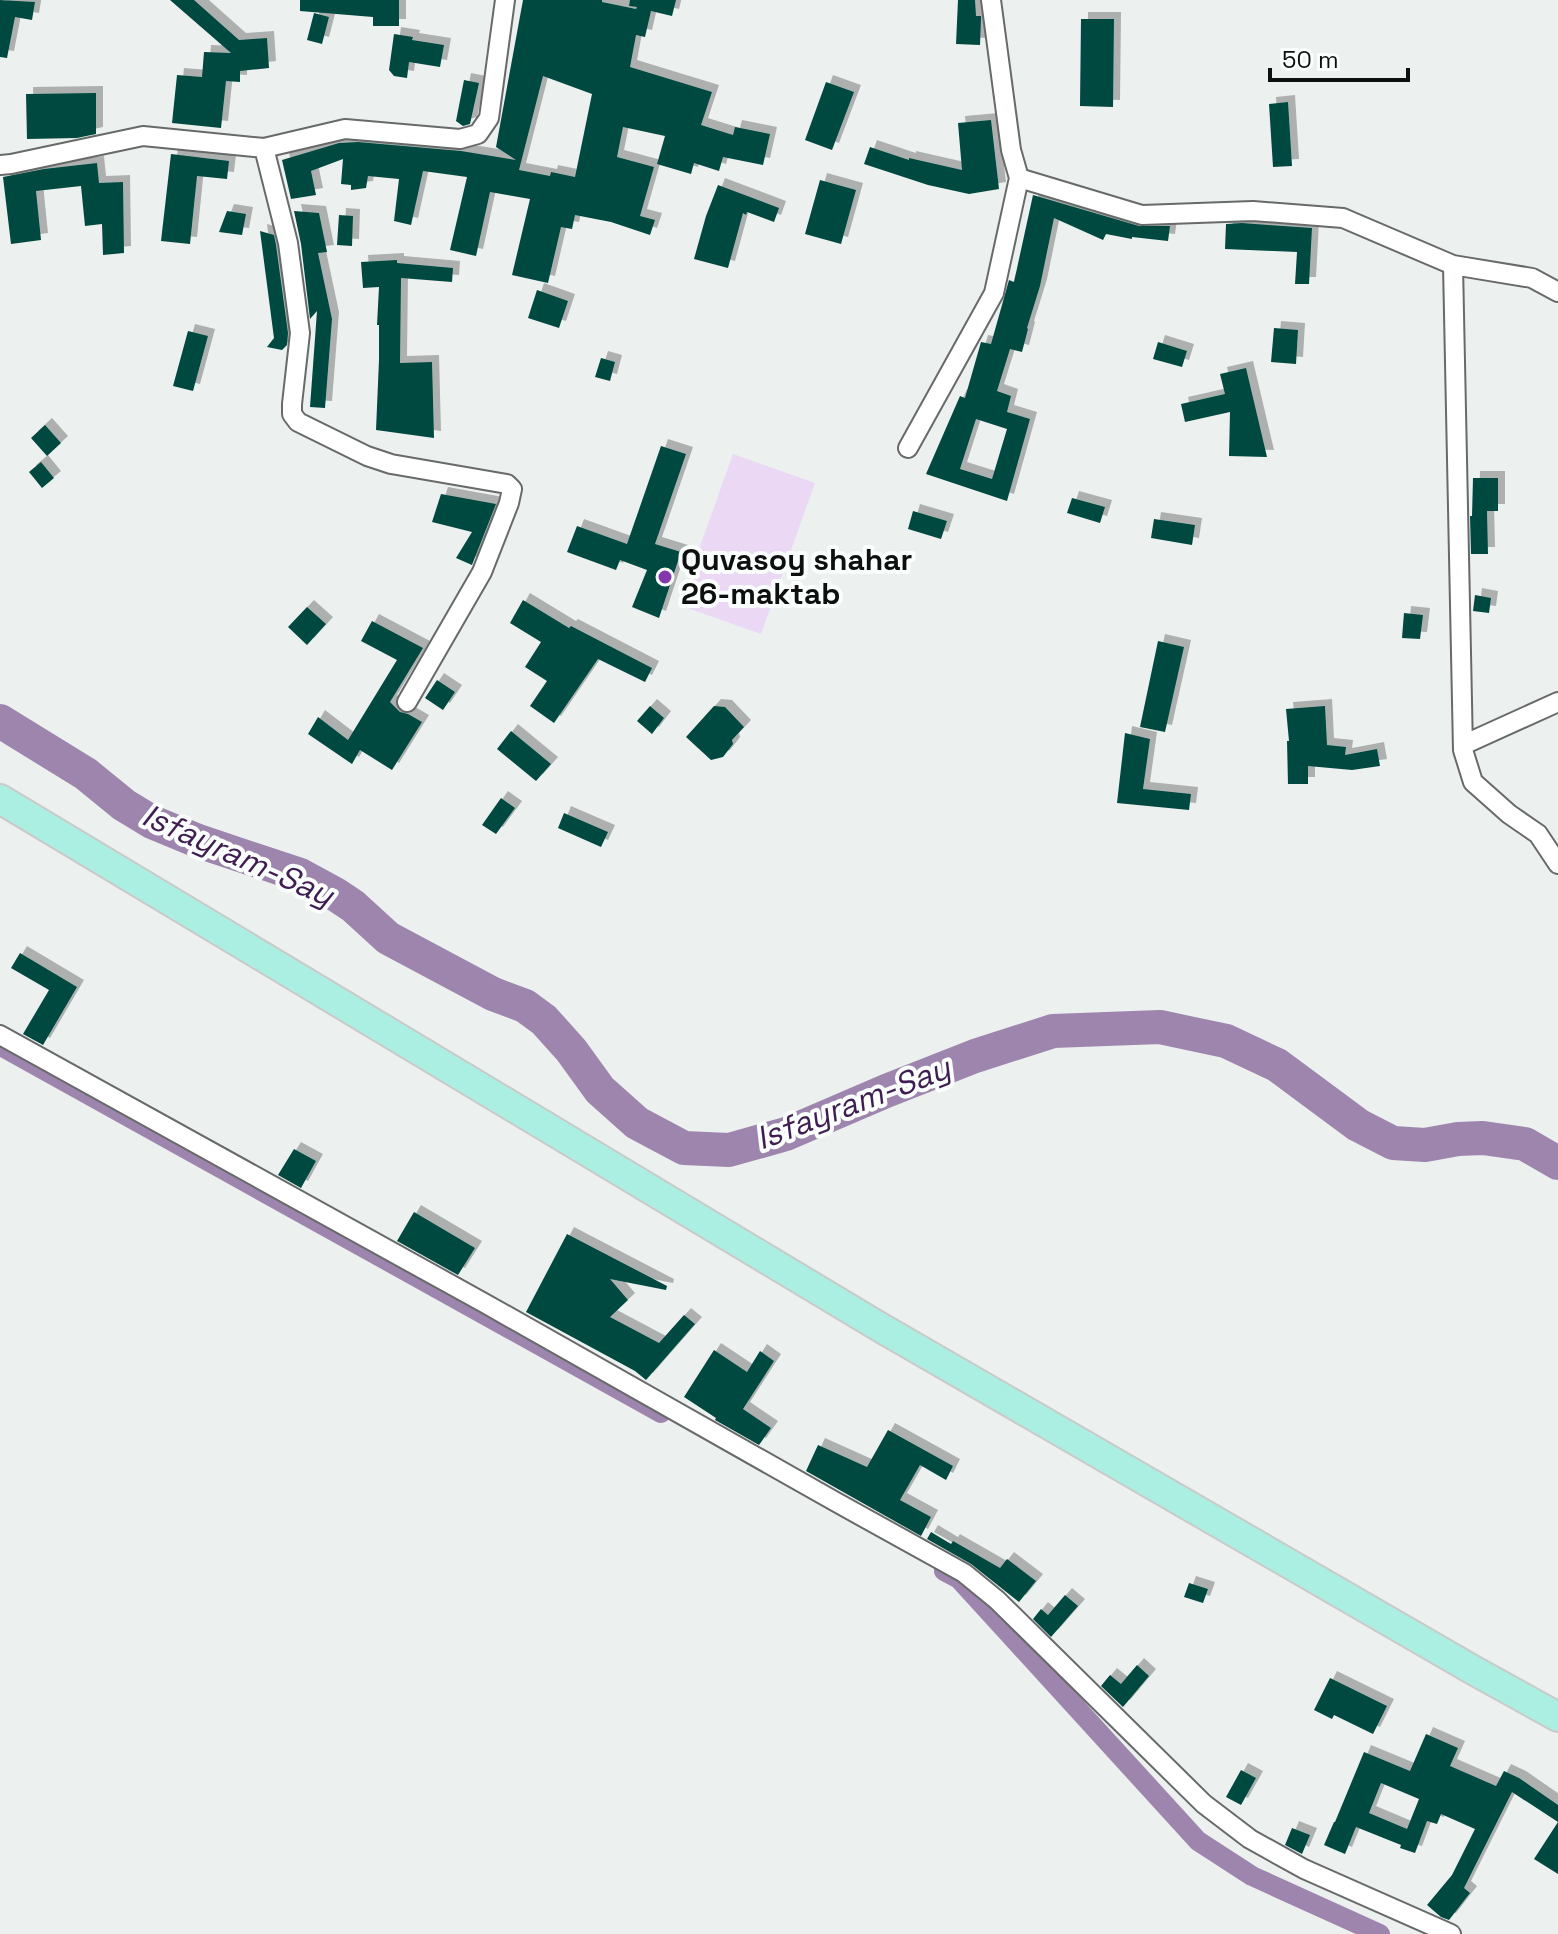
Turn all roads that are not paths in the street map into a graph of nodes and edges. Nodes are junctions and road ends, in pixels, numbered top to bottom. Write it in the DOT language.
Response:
graph roads {
  1 [pos="505,0"];
  2 [pos="991,0"];
  3 [pos="264,148"];
  4 [pos="0,165"];
  5 [pos="1019,178"];
  6 [pos="1453,265"];
  7 [pos="1558,292"];
  8 [pos="908,448"];
  9 [pos="407,702"];
  10 [pos="1558,702"];
  11 [pos="1463,745"];
  12 [pos="0,799"];
  13 [pos="1558,864"];
  14 [pos="0,1035"];
  15 [pos="1558,1717"];
  16 [pos="1451,1934"];
  1 -- 3 [label="street"];
  2 -- 5 [label="street"];
  3 -- 4 [label="street"];
  3 -- 9 [label="street"];
  5 -- 6 [label="street"];
  5 -- 8 [label="street"];
  6 -- 7 [label="street"];
  6 -- 11 [label="street"];
  10 -- 11 [label="street"];
  11 -- 13 [label="street"];
  12 -- 15 [label="main road"];
  14 -- 16 [label="street"];
}
